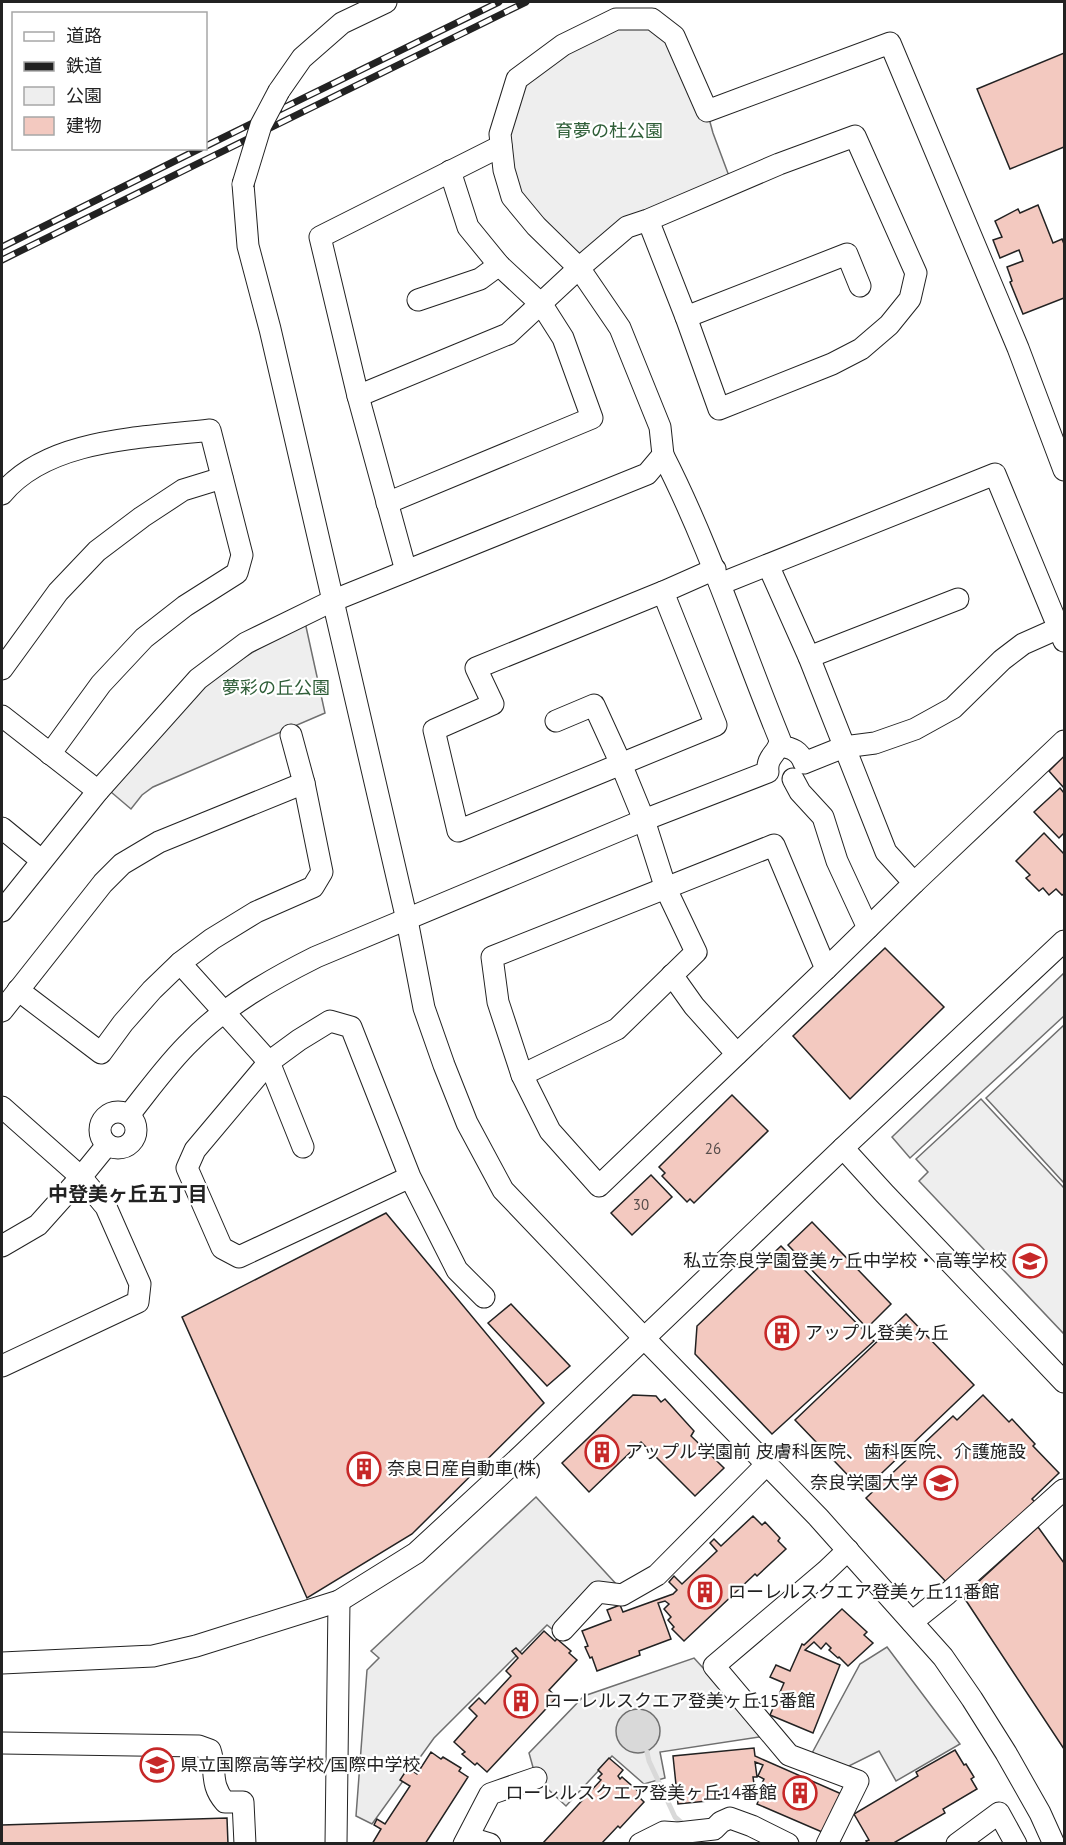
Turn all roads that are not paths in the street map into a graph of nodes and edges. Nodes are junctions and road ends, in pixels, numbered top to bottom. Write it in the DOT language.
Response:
graph roads {
  1 [pos="386,2"];
  2 [pos="501,146"];
  3 [pos="450,171"];
  4 [pos="648,220"];
  5 [pos="499,265"];
  6 [pos="579,268"];
  7 [pos="860,286"];
  8 [pos="418,300"];
  9 [pos="542,304"];
  10 [pos="686,317"];
  11 [pos="358,396"];
  12 [pos="663,455"];
  13 [pos="1065,470"];
  14 [pos="222,478"];
  15 [pos="2,494"];
  16 [pos="387,503"];
  17 [pos="768,565"];
  18 [pos="406,572"];
  19 [pos="718,577"];
  20 [pos="663,592"];
  21 [pos="958,599"];
  22 [pos="332,601"];
  23 [pos="1062,634"];
  24 [pos="809,657"];
  25 [pos="2,669"];
  26 [pos="2,716"];
  27 [pos="556,721"];
  28 [pos="291,735"];
  29 [pos="1065,741"];
  30 [pos="780,746"];
  31 [pos="844,747"];
  32 [pos="50,754"];
  33 [pos="621,764"];
  34 [pos="799,771"];
  35 [pos="768,772"];
  36 [pos="304,783"];
  37 [pos="98,791"];
  38 [pos="644,820"];
  39 [pos="2,828"];
  40 [pos="41,860"];
  41 [pos="914,883"];
  42 [pos="666,889"];
  43 [pos="2,911"];
  44 [pos="407,920"];
  45 [pos="868,928"];
  46 [pos="1065,940"];
  47 [pos="180,963"];
  48 [pos="826,969"];
  49 [pos="672,975"];
  50 [pos="18,990"];
  51 [pos="2,1011"];
  52 [pos="225,1012"];
  53 [pos="736,1054"];
  54 [pos="269,1062"];
  55 [pos="522,1075"];
  56 [pos="2,1110"];
  57 [pos="303,1147"];
  58 [pos="843,1148"];
  59 [pos="410,1177"];
  60 [pos="81,1178"];
  61 [pos="2,1246"];
  62 [pos="484,1297"];
  63 [pos="644,1338"];
  64 [pos="2,1366"];
  65 [pos="1065,1382"];
  66 [pos="766,1464"];
  67 [pos="1063,1490"];
  68 [pos="848,1550"];
  69 [pos="339,1601"];
  70 [pos="912,1622"];
  71 [pos="562,1630"];
  72 [pos="2,1663"];
  73 [pos="2,1743"];
  74 [pos="536,1778"];
  75 [pos="245,1844"];
  76 [pos="336,1844"];
  77 [pos="464,1844"];
  78 [pos="473,1844"];
  79 [pos="490,1844"];
  80 [pos="640,1844"];
  81 [pos="788,1844"];
  82 [pos="827,1844"];
  83 [pos="957,1844"];
  84 [pos="1016,1844"];
  85 [pos="1054,1844"];
  1 -- 22 [label="street, bridge"];
  2 -- 3 [label="street"];
  2 -- 6 [label="street"];
  2 -- 13 [label="street"];
  3 -- 5 [label="street"];
  3 -- 11 [label="street"];
  4 -- 6 [label="street"];
  4 -- 10 [label="street"];
  4 -- 10 [label="street"];
  5 -- 8 [label="street"];
  5 -- 9 [label="street"];
  6 -- 9 [label="street"];
  6 -- 12 [label="street"];
  7 -- 10 [label="street"];
  9 -- 11 [label="street"];
  9 -- 16 [label="street"];
  11 -- 16 [label="street"];
  12 -- 18 [label="street"];
  12 -- 19 [label="street"];
  14 -- 15 [label="street"];
  14 -- 25 [label="street"];
  14 -- 32 [label="street"];
  16 -- 18 [label="street"];
  17 -- 19 [label="street"];
  17 -- 23 [label="street"];
  17 -- 24 [label="street"];
  18 -- 22 [label="street"];
  19 -- 20 [label="street"];
  19 -- 30 [label="street"];
  20 -- 33 [label="street"];
  20 -- 33 [label="street"];
  21 -- 24 [label="street"];
  22 -- 37 [label="street"];
  22 -- 44 [label="street"];
  23 -- 31 [label="street"];
  24 -- 31 [label="street"];
  26 -- 32 [label="street"];
  27 -- 33 [label="street"];
  28 -- 36 [label="street"];
  29 -- 41 [label="street"];
  30 -- 34 [label="street"];
  30 -- 35 [label="street"];
  31 -- 34 [label="street"];
  31 -- 41 [label="street"];
  32 -- 37 [label="street"];
  33 -- 38 [label="street"];
  34 -- 35 [label="street"];
  34 -- 45 [label="street"];
  35 -- 38 [label="street"];
  36 -- 47 [label="street"];
  36 -- 50 [label="street"];
  37 -- 40 [label="street"];
  38 -- 42 [label="street"];
  38 -- 44 [label="street"];
  39 -- 40 [label="street"];
  40 -- 43 [label="street"];
  41 -- 45 [label="street"];
  42 -- 48 [label="street"];
  42 -- 49 [label="street"];
  42 -- 55 [label="street"];
  44 -- 52 [label="street"];
  44 -- 63 [label="street"];
  45 -- 48 [label="street"];
  46 -- 58 [label="street"];
  47 -- 50 [label="street"];
  47 -- 52 [label="street"];
  48 -- 53 [label="street"];
  49 -- 53 [label="street"];
  49 -- 55 [label="street"];
  50 -- 51 [label="street"];
  52 -- 54 [label="street"];
  52 -- 60 [label="street"];
  53 -- 55 [label="street"];
  54 -- 57 [label="street"];
  54 -- 59 [label="street"];
  54 -- 59 [label="street"];
  56 -- 60 [label="street"];
  58 -- 63 [label="street"];
  58 -- 65 [label="street"];
  59 -- 62 [label="street"];
  60 -- 61 [label="street"];
  60 -- 64 [label="street"];
  63 -- 66 [label="street"];
  63 -- 69 [label="street"];
  66 -- 68 [label="street"];
  66 -- 71 [label="street"];
  67 -- 70 [label="street"];
  68 -- 70 [label="street"];
  68 -- 82 [label="street"];
  69 -- 72 [label="street"];
  69 -- 76 [label="street"];
  70 -- 85 [label="street"];
  73 -- 75 [label="street"];
  74 -- 77 [label="street"];
  78 -- 79 [label="street"];
  80 -- 81 [label="street"];
  83 -- 84 [label="street"];
}
